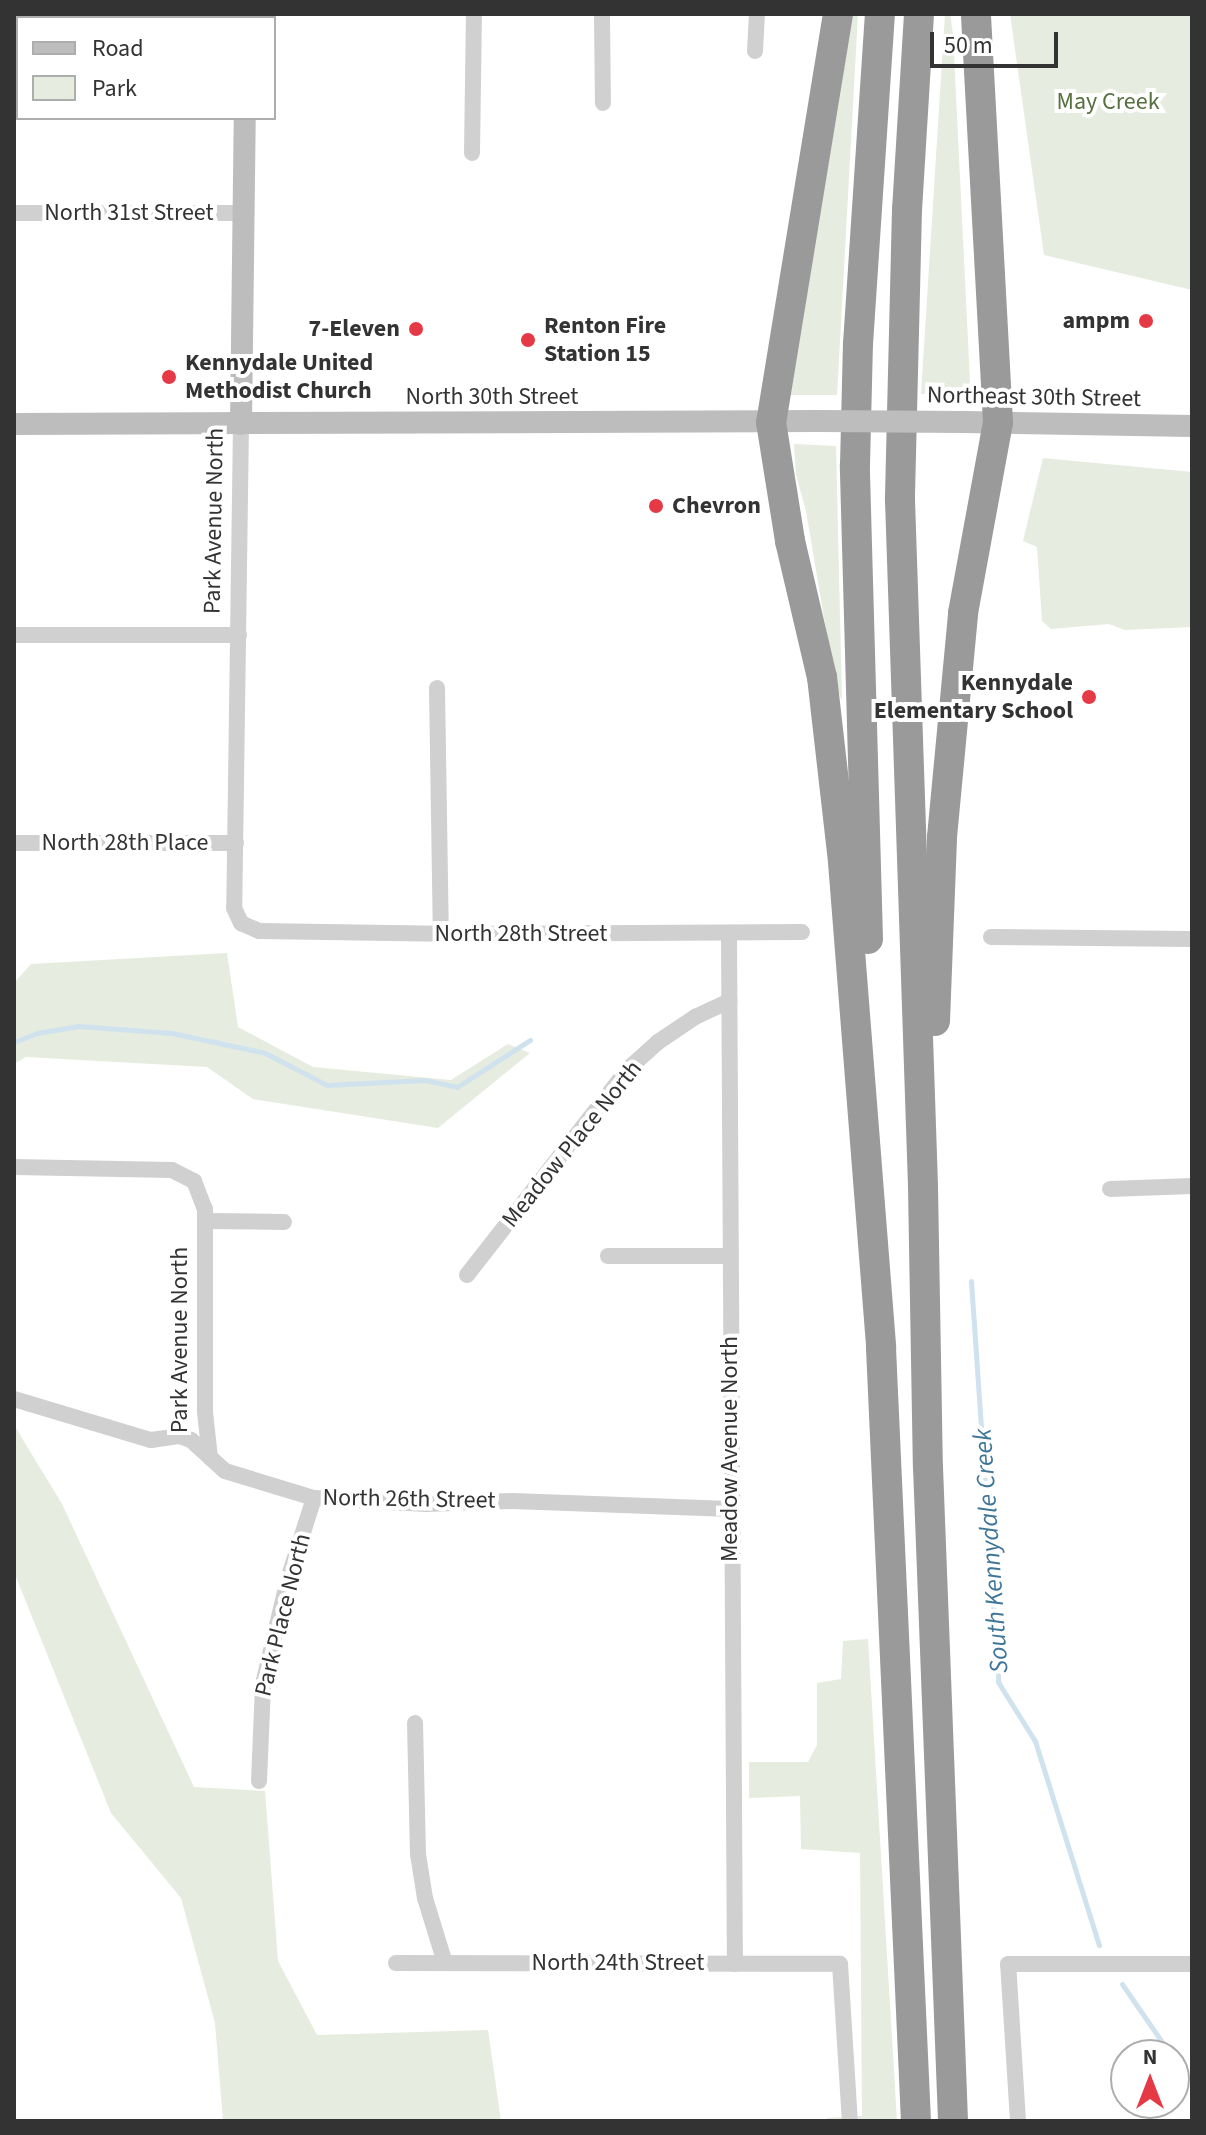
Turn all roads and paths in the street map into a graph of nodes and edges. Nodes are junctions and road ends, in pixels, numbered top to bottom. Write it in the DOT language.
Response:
graph roads {
  1 [pos="474,14"];
  2 [pos="602,14"];
  3 [pos="757,14"];
  4 [pos="838,14"];
  5 [pos="880,14"];
  6 [pos="919,14"];
  7 [pos="976,14"];
  8 [pos="755,51"];
  9 [pos="603,103"];
  10 [pos="245,120"];
  11 [pos="472,153"];
  12 [pos="14,213"];
  13 [pos="244,213"];
  14 [pos="771,422"];
  15 [pos="875,422"];
  16 [pos="998,422"];
  17 [pos="14,424"];
  18 [pos="241,424"];
  19 [pos="1192,426"];
  20 [pos="14,635"];
  21 [pos="239,635"];
  22 [pos="437,688"];
  23 [pos="14,843"];
  24 [pos="236,843"];
  25 [pos="241,923"];
  26 [pos="802,932"];
  27 [pos="441,934"];
  28 [pos="729,935"];
  29 [pos="991,937"];
  30 [pos="1192,939"];
  31 [pos="729,1001"];
  32 [pos="14,1167"];
  33 [pos="1192,1186"];
  34 [pos="1110,1189"];
  35 [pos="205,1221"];
  36 [pos="284,1222"];
  37 [pos="608,1256"];
  38 [pos="729,1256"];
  39 [pos="467,1275"];
  40 [pos="881,1348"];
  41 [pos="14,1399"];
  42 [pos="210,1458"];
  43 [pos="928,1467"];
  44 [pos="314,1498"];
  45 [pos="730,1509"];
  46 [pos="415,1723"];
  47 [pos="259,1781"];
  48 [pos="396,1963"];
  49 [pos="445,1963"];
  50 [pos="735,1964"];
  51 [pos="1192,1964"];
  52 [pos="850,2121"];
  53 [pos="916,2121"];
  54 [pos="953,2121"];
  55 [pos="1018,2121"];
  1 -- 11 [label="street"];
  2 -- 9 [label="street"];
  3 -- 8 [label="street"];
  4 -- 14 [label="highway"];
  5 -- 40 [label="highway"];
  6 -- 43 [label="highway"];
  7 -- 16 [label="highway"];
  10 -- 13 [label="street, Park Avenue North"];
  12 -- 13 [label="street, North 31st Street"];
  13 -- 18 [label="street, Park Avenue North"];
  14 -- 15 [label="street, North 30th Street, bridge"];
  14 -- 18 [label="street, North 30th Street"];
  14 -- 40 [label="highway"];
  15 -- 16 [label="street, Northeast 30th Street, bridge"];
  16 -- 19 [label="street, Northeast 30th Street"];
  16 -- 43 [label="highway"];
  17 -- 18 [label="street, North 30th Street"];
  18 -- 21 [label="street, Park Avenue North"];
  20 -- 21 [label="street"];
  21 -- 24 [label="street, Park Avenue North"];
  22 -- 27 [label="street"];
  23 -- 24 [label="street, North 28th Place"];
  24 -- 25 [label="street, Park Avenue North"];
  25 -- 27 [label="street, North 28th Street"];
  26 -- 28 [label="street, North 28th Street"];
  27 -- 28 [label="street, North 28th Street"];
  28 -- 31 [label="street, Meadow Avenue North"];
  29 -- 30 [label="street"];
  31 -- 38 [label="street, Meadow Avenue North"];
  31 -- 39 [label="street, Meadow Place North"];
  32 -- 35 [label="street, Park Avenue North"];
  33 -- 34 [label="street"];
  35 -- 36 [label="street"];
  35 -- 42 [label="street, Park Avenue North"];
  37 -- 38 [label="street"];
  38 -- 45 [label="street, Meadow Avenue North"];
  40 -- 53 [label="highway"];
  41 -- 42 [label="street, North 26th Street"];
  42 -- 44 [label="street, North 26th Street"];
  43 -- 54 [label="highway"];
  44 -- 45 [label="street, North 26th Street"];
  44 -- 47 [label="street, Park Place North"];
  45 -- 50 [label="street, Meadow Avenue North"];
  46 -- 49 [label="street"];
  48 -- 49 [label="street, North 24th Street"];
  49 -- 50 [label="street, North 24th Street"];
  50 -- 52 [label="street, North 24th Street"];
  51 -- 55 [label="street"];
}
